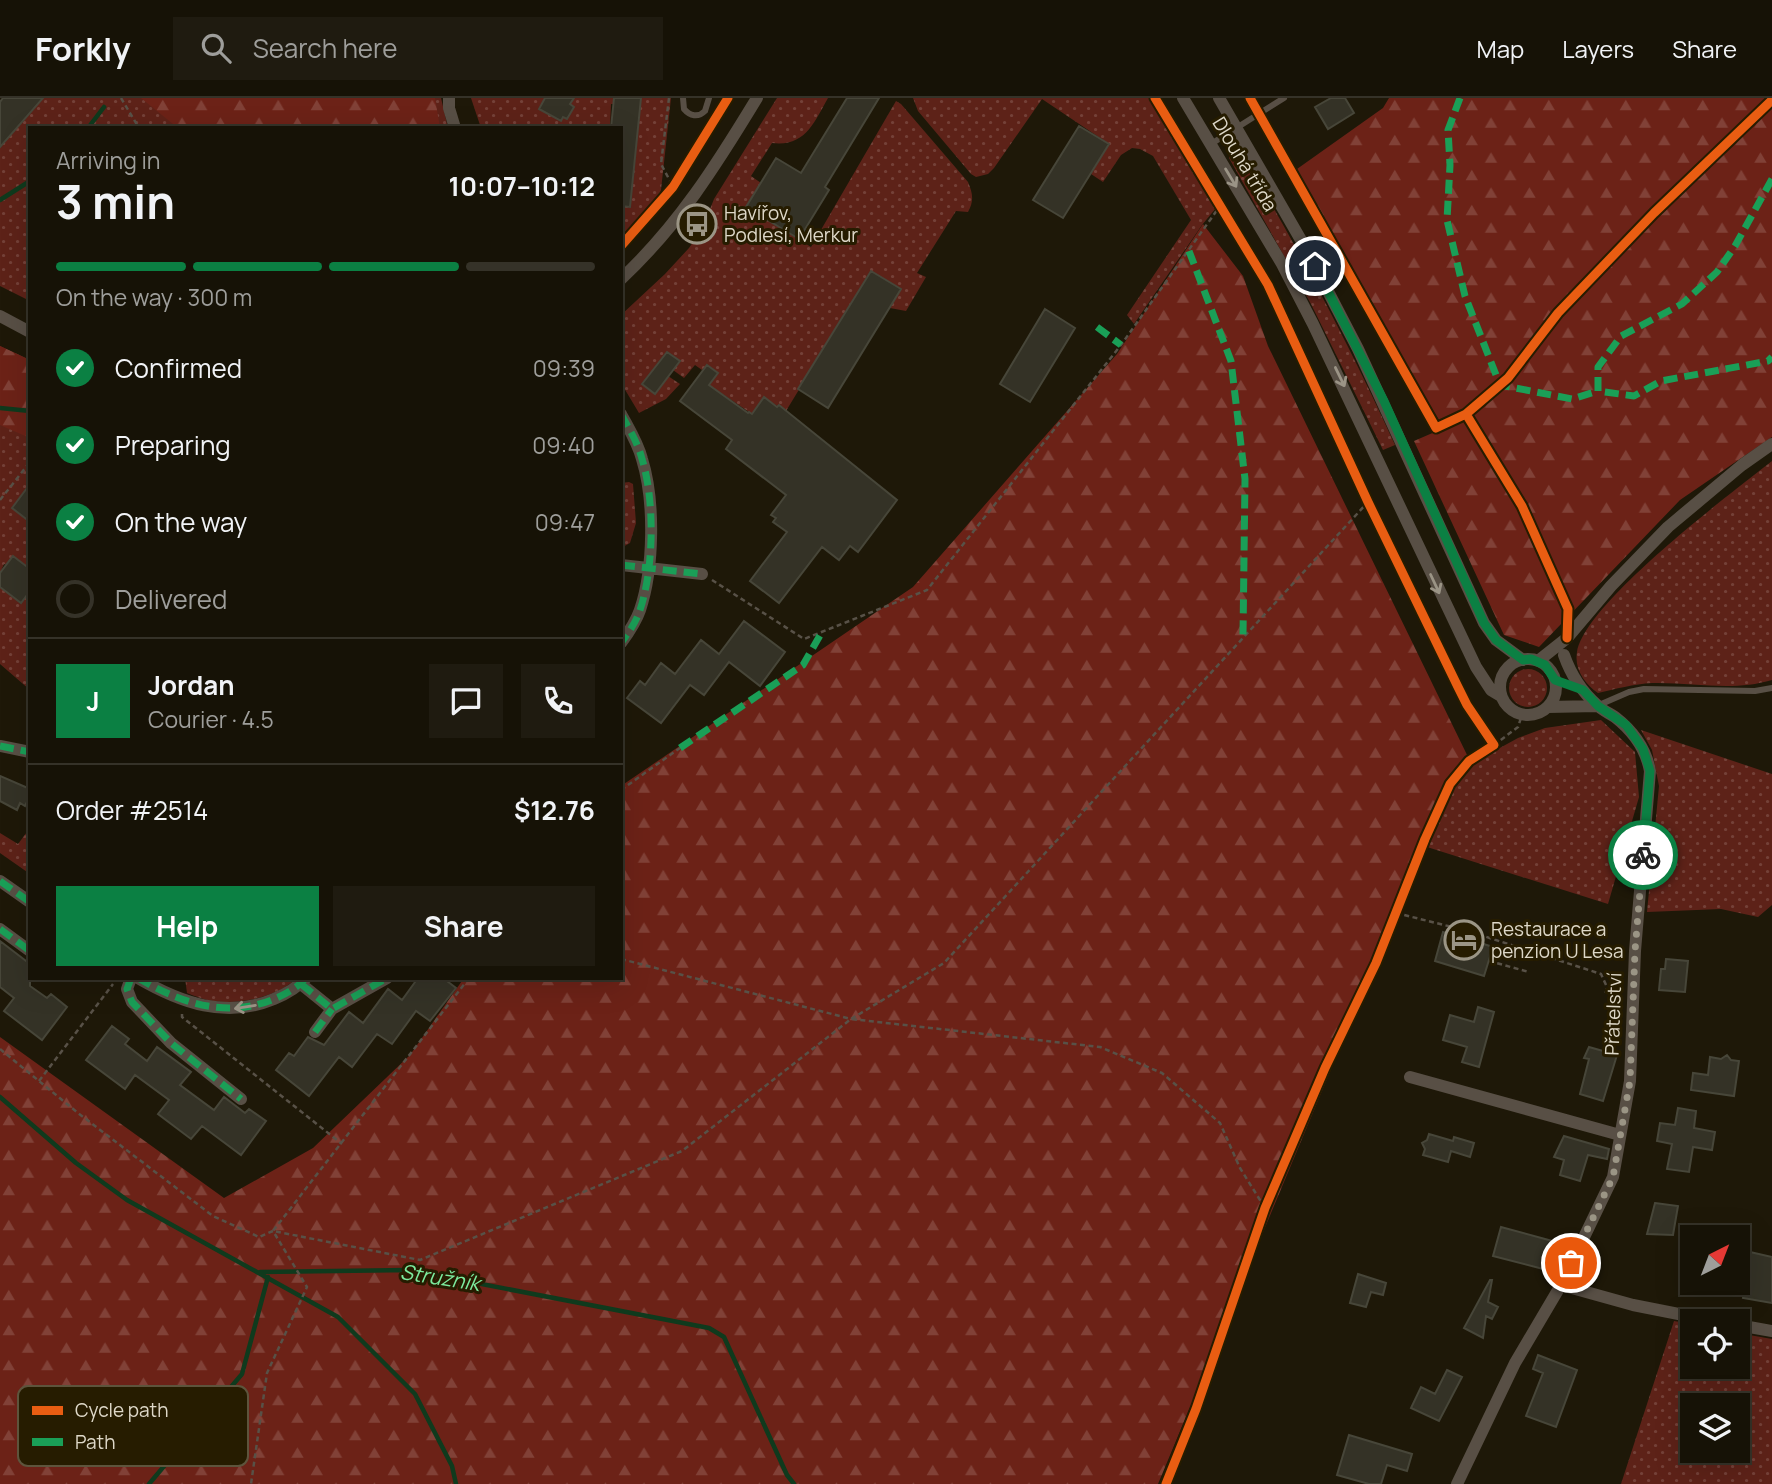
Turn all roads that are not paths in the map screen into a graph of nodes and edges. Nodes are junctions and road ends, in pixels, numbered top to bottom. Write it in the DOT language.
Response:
graph roads {
  1 [pos="449,98"];
  2 [pos="683,98"];
  3 [pos="709,98"];
  4 [pos="757,98"];
  5 [pos="1183,98"];
  6 [pos="1219,98"];
  7 [pos="1284,98"];
  8 [pos="454,126"];
  9 [pos="1237,127"];
  10 [pos="1210,144"];
  11 [pos="623,277"];
  12 [pos="0,316"];
  13 [pos="28,331"];
  14 [pos="623,418"];
  15 [pos="1772,444"];
  16 [pos="623,565"];
  17 [pos="649,568"];
  18 [pos="702,574"];
  19 [pos="1567,638"];
  20 [pos="623,640"];
  21 [pos="1564,655"];
  22 [pos="1523,660"];
  23 [pos="1538,661"];
  24 [pos="1554,677"];
  25 [pos="1772,688"];
  26 [pos="1583,690"];
  27 [pos="1502,696"];
  28 [pos="1598,706"];
  29 [pos="1548,707"];
  30 [pos="0,746"];
  31 [pos="28,752"];
  32 [pos="0,881"];
  33 [pos="28,901"];
  34 [pos="0,929"];
  35 [pos="28,950"];
  36 [pos="130,980"];
  37 [pos="142,980"];
  38 [pos="383,980"];
  39 [pos="303,981"];
  40 [pos="332,1009"];
  41 [pos="315,1032"];
  42 [pos="1410,1077"];
  43 [pos="241,1099"];
  44 [pos="1620,1135"];
  45 [pos="1561,1284"];
  46 [pos="1680,1314"];
  47 [pos="1750,1327"];
  48 [pos="1772,1331"];
  49 [pos="1457,1484"];
  1 -- 8 [label="street"];
  2 -- 3 [label="lane"];
  4 -- 11 [label="street"];
  5 -- 10 [label="street, Dlouhá třída"];
  6 -- 9 [label="street, Dlouhá třída"];
  7 -- 9 [label="lane"];
  9 -- 10 [label="lane"];
  9 -- 22 [label="street, Dlouhá třída"];
  10 -- 27 [label="street, Dlouhá třída, one-way"];
  12 -- 13 [label="street"];
  14 -- 17 [label="street"];
  15 -- 19 [label="street"];
  16 -- 17 [label="street"];
  17 -- 18 [label="street"];
  17 -- 20 [label="street"];
  19 -- 21 [label="street"];
  19 -- 23 [label="street"];
  21 -- 24 [label="street"];
  21 -- 26 [label="street, Přátelství"];
  22 -- 23 [label="street"];
  22 -- 27 [label="street"];
  23 -- 24 [label="street, Přátelství"];
  24 -- 26 [label="street, Přátelství"];
  24 -- 29 [label="street"];
  25 -- 28 [label="lane"];
  26 -- 28 [label="street, Přátelství"];
  27 -- 29 [label="street"];
  28 -- 29 [label="street"];
  28 -- 44 [label="street, Přátelství"];
  30 -- 31 [label="street"];
  32 -- 33 [label="street"];
  34 -- 35 [label="street"];
  36 -- 43 [label="street"];
  39 -- 37 [label="street, one-way"];
  38 -- 40 [label="street"];
  39 -- 40 [label="street"];
  40 -- 41 [label="street"];
  42 -- 44 [label="street"];
  44 -- 45 [label="street, Přátelství"];
  45 -- 46 [label="street"];
  45 -- 49 [label="street, Přátelství"];
  47 -- 48 [label="street"];
}
